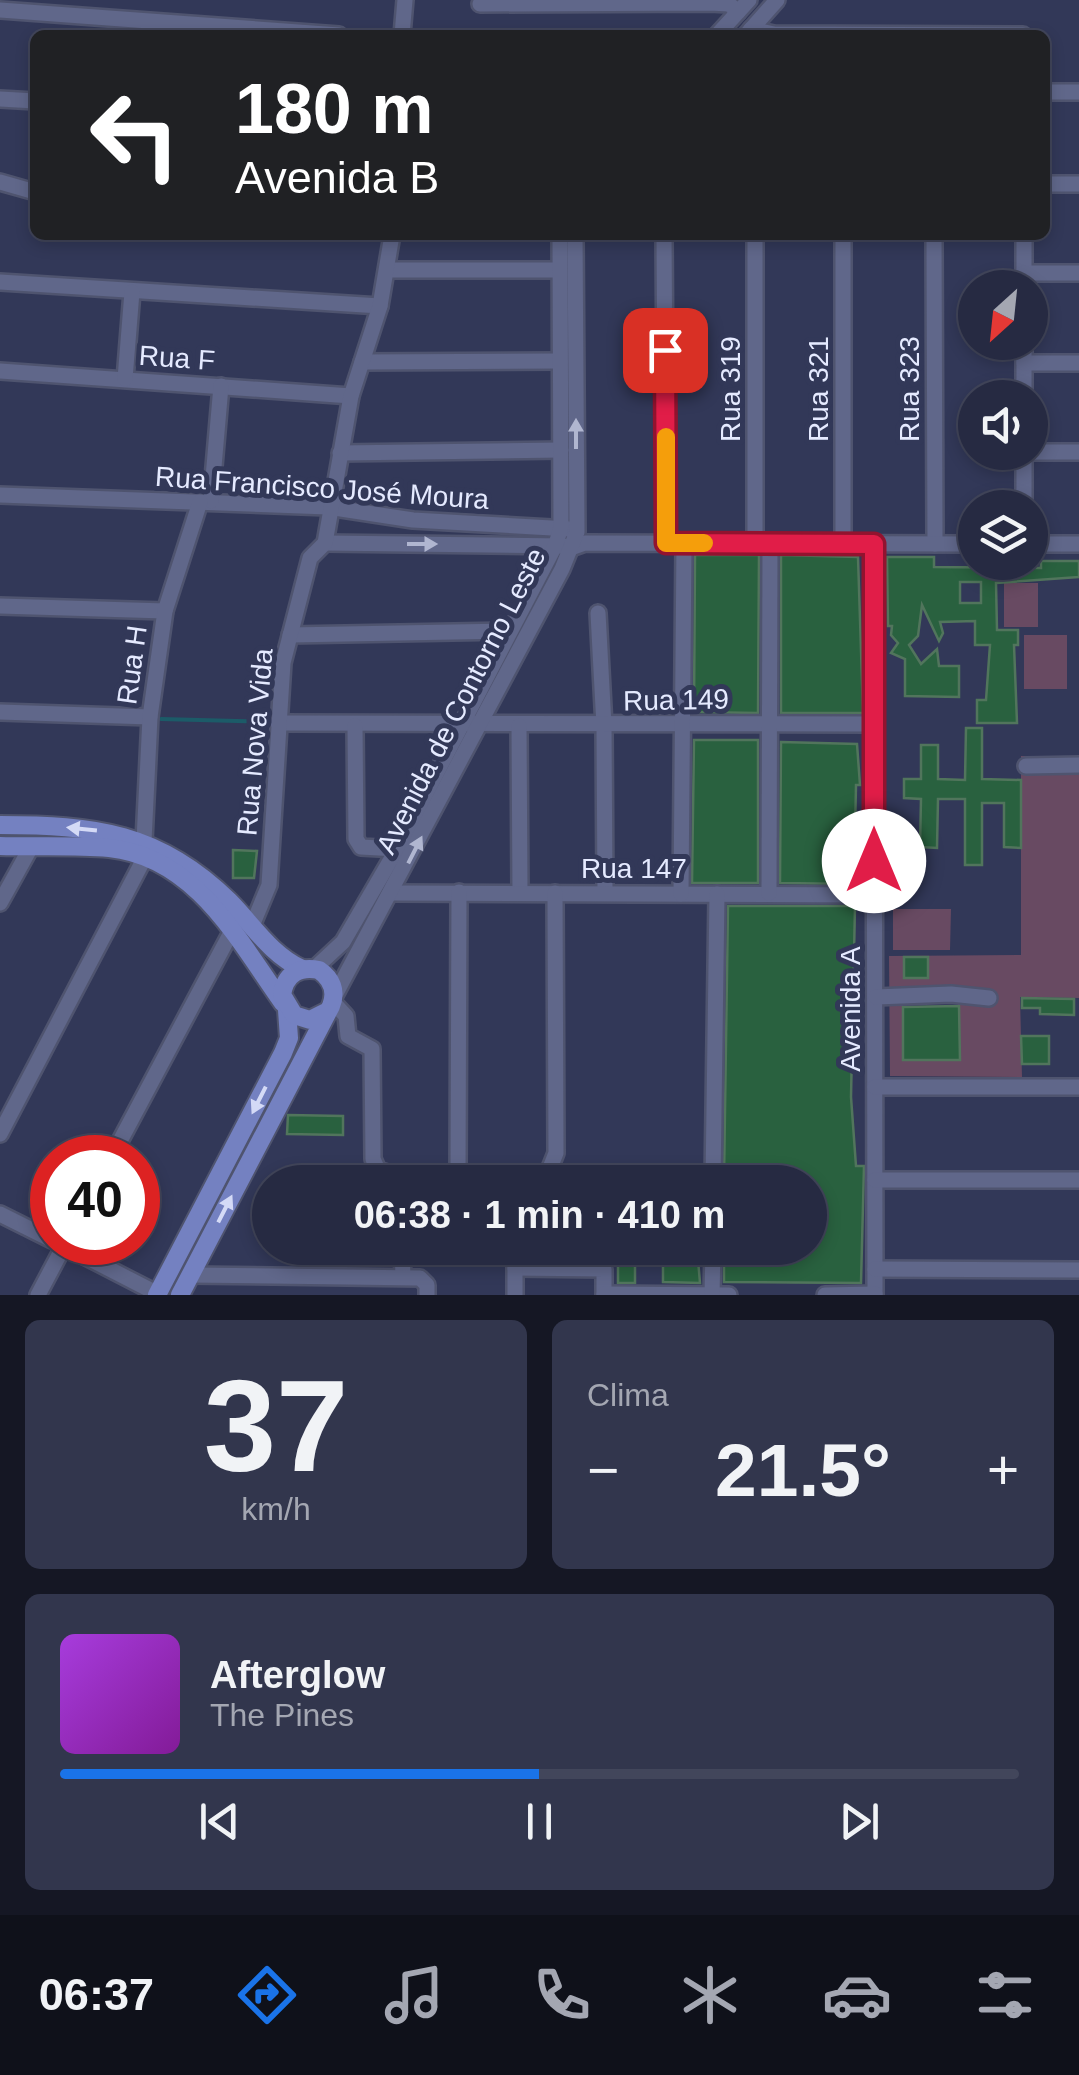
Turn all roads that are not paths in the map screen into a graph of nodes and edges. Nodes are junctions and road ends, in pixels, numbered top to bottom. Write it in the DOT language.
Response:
graph roads {
  1 [pos="404,0"];
  2 [pos="546,0"];
  3 [pos="778,0"];
  4 [pos="480,4"];
  5 [pos="736,4"];
  6 [pos="0,10"];
  7 [pos="148,28"];
  8 [pos="203,30"];
  9 [pos="402,30"];
  10 [pos="720,30"];
  11 [pos="751,30"];
  12 [pos="1050,92"];
  13 [pos="1079,92"];
  14 [pos="0,99"];
  15 [pos="30,101"];
  16 [pos="0,182"];
  17 [pos="1050,184"];
  18 [pos="1079,184"];
  19 [pos="30,191"];
  20 [pos="391,240"];
  21 [pos="560,240"];
  22 [pos="574,240"];
  23 [pos="664,240"];
  24 [pos="755,240"];
  25 [pos="843,240"];
  26 [pos="934,240"];
  27 [pos="1024,240"];
  28 [pos="388,270"];
  29 [pos="559,270"];
  30 [pos="1024,270"];
  31 [pos="1079,273"];
  32 [pos="1048,277"];
  33 [pos="0,282"];
  34 [pos="132,292"];
  35 [pos="380,306"];
  36 [pos="560,361"];
  37 [pos="362,362"];
  38 [pos="1024,363"];
  39 [pos="1079,363"];
  40 [pos="0,371"];
  41 [pos="124,379"];
  42 [pos="1024,380"];
  43 [pos="221,386"];
  44 [pos="351,396"];
  45 [pos="561,450"];
  46 [pos="1048,452"];
  47 [pos="1079,452"];
  48 [pos="340,453"];
  49 [pos="0,495"];
  50 [pos="205,501"];
  51 [pos="328,508"];
  52 [pos="570,539"];
  53 [pos="843,542"];
  54 [pos="325,543"];
  55 [pos="666,543"];
  56 [pos="684,543"];
  57 [pos="763,543"];
  58 [pos="874,544"];
  59 [pos="934,544"];
  60 [pos="958,544"];
  61 [pos="1048,544"];
  62 [pos="1079,544"];
  63 [pos="0,606"];
  64 [pos="164,612"];
  65 [pos="598,614"];
  66 [pos="508,631"];
  67 [pos="290,635"];
  68 [pos="0,712"];
  69 [pos="150,717"];
  70 [pos="278,722"];
  71 [pos="770,724"];
  72 [pos="874,724"];
  73 [pos="460,725"];
  74 [pos="354,726"];
  75 [pos="479,726"];
  76 [pos="519,726"];
  77 [pos="604,726"];
  78 [pos="681,726"];
  79 [pos="1079,765"];
  80 [pos="1026,766"];
  81 [pos="0,825"];
  82 [pos="0,846"];
  83 [pos="31,847"];
  84 [pos="145,849"];
  85 [pos="397,849"];
  86 [pos="394,892"];
  87 [pos="458,892"];
  88 [pos="605,892"];
  89 [pos="520,893"];
  90 [pos="556,893"];
  91 [pos="769,893"];
  92 [pos="682,894"];
  93 [pos="717,894"];
  94 [pos="874,895"];
  95 [pos="0,903"];
  96 [pos="243,927"];
  97 [pos="308,969"];
  98 [pos="876,998"];
  99 [pos="989,998"];
  100 [pos="332,1003"];
  101 [pos="285,1007"];
  102 [pos="875,1087"];
  103 [pos="1079,1087"];
  104 [pos="0,1134"];
  105 [pos="124,1135"];
  106 [pos="376,1165"];
  107 [pos="458,1165"];
  108 [pos="551,1165"];
  109 [pos="714,1165"];
  110 [pos="875,1180"];
  111 [pos="1079,1180"];
  112 [pos="0,1214"];
  113 [pos="30,1228"];
  114 [pos="51,1265"];
  115 [pos="101,1265"];
  116 [pos="403,1265"];
  117 [pos="712,1265"];
  118 [pos="515,1268"];
  119 [pos="875,1268"];
  120 [pos="1079,1270"];
  121 [pos="190,1275"];
  122 [pos="403,1276"];
  123 [pos="604,1294"];
  124 [pos="38,1295"];
  125 [pos="157,1295"];
  126 [pos="180,1295"];
  127 [pos="427,1295"];
  128 [pos="515,1295"];
  129 [pos="694,1295"];
  130 [pos="712,1295"];
  131 [pos="728,1295"];
  132 [pos="825,1295"];
  133 [pos="875,1295"];
  1 -- 9 [label="street"];
  2 -- 4 [label="street"];
  2 -- 5 [label="street"];
  3 -- 11 [label="street"];
  5 -- 10 [label="street"];
  6 -- 7 [label="street"];
  7 -- 8 [label="street"];
  12 -- 13 [label="street"];
  14 -- 15 [label="street"];
  16 -- 19 [label="street"];
  17 -- 18 [label="street"];
  20 -- 28 [label="street, Rua Nova Vida"];
  21 -- 29 [label="street, Avenida de Contorno Leste"];
  52 -- 22 [label="street, Avenida de Contorno Leste, one-way"];
  23 -- 55 [label="street"];
  24 -- 57 [label="street, Rua 319"];
  25 -- 53 [label="street, Rua 321"];
  26 -- 59 [label="street, Rua 323"];
  27 -- 30 [label="street"];
  28 -- 29 [label="street"];
  28 -- 35 [label="street, Rua Nova Vida"];
  29 -- 36 [label="street, Avenida de Contorno Leste"];
  31 -- 32 [label="street"];
  33 -- 34 [label="street"];
  34 -- 35 [label="street"];
  34 -- 41 [label="street"];
  35 -- 37 [label="street, Rua Nova Vida"];
  36 -- 37 [label="street"];
  36 -- 45 [label="street, Avenida de Contorno Leste"];
  37 -- 44 [label="street, Rua Nova Vida"];
  38 -- 39 [label="street"];
  38 -- 42 [label="street"];
  40 -- 41 [label="street, Rua F"];
  41 -- 43 [label="street, Rua F"];
  43 -- 44 [label="street, Rua F"];
  43 -- 50 [label="street, Rua H"];
  44 -- 48 [label="street, Rua Nova Vida"];
  45 -- 48 [label="street"];
  45 -- 52 [label="street, Avenida de Contorno Leste"];
  46 -- 47 [label="street"];
  48 -- 51 [label="street, Rua Nova Vida"];
  49 -- 50 [label="street, Rua Francisco José Moura"];
  50 -- 51 [label="street, Rua Francisco José Moura"];
  50 -- 64 [label="street, Rua H"];
  51 -- 52 [label="street, Rua Francisco José Moura"];
  51 -- 54 [label="street, Rua Nova Vida"];
  54 -- 52 [label="street, Rua Francisco José Moura, one-way"];
  52 -- 55 [label="street"];
  52 -- 66 [label="street, Avenida de Contorno Leste"];
  52 -- 75 [label="street, Avenida de Contorno Leste"];
  53 -- 57 [label="street"];
  53 -- 58 [label="street"];
  54 -- 67 [label="street, Rua Nova Vida"];
  55 -- 56 [label="street"];
  56 -- 57 [label="street"];
  56 -- 78 [label="street"];
  57 -- 71 [label="street, Rua 319"];
  58 -- 59 [label="street"];
  58 -- 72 [label="street, Avenida A"];
  59 -- 60 [label="street"];
  61 -- 62 [label="street"];
  63 -- 64 [label="street"];
  64 -- 69 [label="street, Rua H"];
  65 -- 77 [label="street"];
  66 -- 67 [label="street"];
  66 -- 73 [label="street, Avenida de Contorno Leste"];
  67 -- 70 [label="street, Rua Nova Vida"];
  68 -- 69 [label="street"];
  69 -- 84 [label="street, Rua H"];
  70 -- 74 [label="street, Rua 149"];
  70 -- 96 [label="street, Rua Nova Vida"];
  71 -- 72 [label="street, Rua 149"];
  71 -- 78 [label="street, Rua 149"];
  71 -- 91 [label="street, Rua 319"];
  72 -- 94 [label="street, Avenida A"];
  73 -- 74 [label="street, Rua 149"];
  73 -- 75 [label="street, Rua 149"];
  73 -- 85 [label="street, Avenida de Contorno Leste"];
  74 -- 85 [label="street"];
  75 -- 76 [label="street, Rua 149"];
  86 -- 75 [label="street, Avenida de Contorno Leste, one-way"];
  76 -- 77 [label="street, Rua 149"];
  76 -- 89 [label="street"];
  77 -- 78 [label="street, Rua 149"];
  77 -- 88 [label="street"];
  78 -- 92 [label="street"];
  79 -- 80 [label="street"];
  84 -- 81 [label="main road, one-way"];
  82 -- 83 [label="main road"];
  83 -- 84 [label="main road"];
  83 -- 95 [label="street"];
  84 -- 96 [label="main road"];
  84 -- 104 [label="street"];
  85 -- 97 [label="street, Avenida de Contorno Leste"];
  86 -- 87 [label="street, Rua 147"];
  86 -- 100 [label="street, Avenida de Contorno Leste"];
  87 -- 89 [label="street, Rua 147"];
  87 -- 107 [label="street"];
  88 -- 90 [label="street, Rua 147"];
  88 -- 92 [label="street, Rua 147"];
  89 -- 90 [label="street, Rua 147"];
  90 -- 108 [label="street"];
  91 -- 93 [label="street, Rua 147"];
  91 -- 94 [label="street, Rua 147"];
  92 -- 93 [label="street, Rua 147"];
  93 -- 109 [label="street"];
  94 -- 98 [label="street, Avenida A"];
  96 -- 97 [label="main road"];
  96 -- 101 [label="main road"];
  96 -- 105 [label="street, Rua Nova Vida"];
  97 -- 100 [label="main road"];
  97 -- 101 [label="main road"];
  98 -- 99 [label="street"];
  98 -- 102 [label="street, Avenida A"];
  100 -- 101 [label="main road"];
  100 -- 106 [label="street"];
  121 -- 100 [label="main road, Avenida de Contorno Leste, one-way"];
  101 -- 125 [label="main road, one-way"];
  102 -- 103 [label="street"];
  102 -- 110 [label="street, Avenida A"];
  110 -- 111 [label="street"];
  110 -- 119 [label="street, Avenida A"];
  112 -- 113 [label="street"];
  114 -- 124 [label="street"];
  115 -- 125 [label="street"];
  116 -- 122 [label="street"];
  117 -- 130 [label="street"];
  118 -- 123 [label="street"];
  118 -- 128 [label="street"];
  119 -- 120 [label="street"];
  119 -- 133 [label="street, Avenida A"];
  121 -- 122 [label="street"];
  121 -- 126 [label="main road, Avenida de Contorno Leste"];
  122 -- 127 [label="street"];
  123 -- 129 [label="street"];
  129 -- 130 [label="street"];
  130 -- 131 [label="street"];
  132 -- 133 [label="street"];
}
